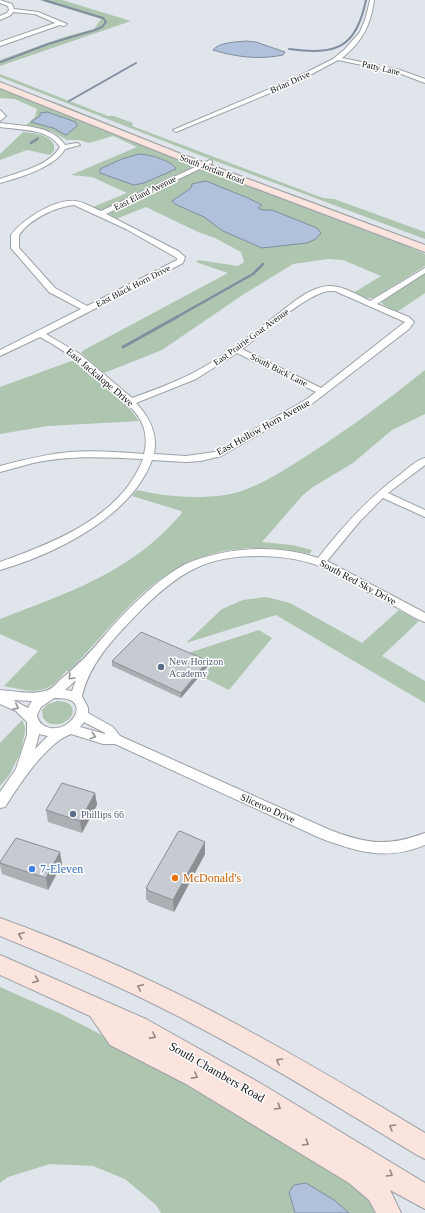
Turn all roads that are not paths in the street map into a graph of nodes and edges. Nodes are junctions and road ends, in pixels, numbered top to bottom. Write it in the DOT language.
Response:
graph roads {
  1 [pos="372,0"];
  2 [pos="0,1"];
  3 [pos="12,10"];
  4 [pos="0,18"];
  5 [pos="0,44"];
  6 [pos="336,58"];
  7 [pos="0,78"];
  8 [pos="425,81"];
  9 [pos="0,85"];
  10 [pos="0,112"];
  11 [pos="0,119"];
  12 [pos="0,125"];
  13 [pos="176,130"];
  14 [pos="76,145"];
  15 [pos="63,146"];
  16 [pos="206,164"];
  17 [pos="0,181"];
  18 [pos="101,214"];
  19 [pos="425,241"];
  20 [pos="425,249"];
  21 [pos="425,270"];
  22 [pos="371,304"];
  23 [pos="87,309"];
  24 [pos="40,334"];
  25 [pos="235,349"];
  26 [pos="0,353"];
  27 [pos="323,392"];
  28 [pos="130,402"];
  29 [pos="149,457"];
  30 [pos="425,461"];
  31 [pos="0,469"];
  32 [pos="381,493"];
  33 [pos="425,514"];
  34 [pos="321,562"];
  35 [pos="0,566"];
  36 [pos="423,615"];
  37 [pos="89,662"];
  38 [pos="0,694"];
  39 [pos="49,695"];
  40 [pos="76,697"];
  41 [pos="0,699"];
  42 [pos="82,716"];
  43 [pos="32,720"];
  44 [pos="66,730"];
  45 [pos="116,739"];
  46 [pos="21,772"];
  47 [pos="0,803"];
  48 [pos="425,840"];
  49 [pos="0,927"];
  50 [pos="0,965"];
  51 [pos="96,1007"];
  52 [pos="425,1147"];
  53 [pos="425,1197"];
  54 [pos="389,1213"];
  1 -- 6 [label="street, Brian Drive"];
  2 -- 3 [label="street"];
  3 -- 4 [label="street"];
  3 -- 5 [label="street"];
  6 -- 8 [label="street, Patty Lane"];
  6 -- 13 [label="street, Brian Drive"];
  7 -- 16 [label="main road, South Jordan Road"];
  9 -- 16 [label="main road, South Jordan Road"];
  10 -- 11 [label="street"];
  12 -- 15 [label="street"];
  14 -- 15 [label="street"];
  15 -- 17 [label="street"];
  16 -- 18 [label="street, East Eland Avenue"];
  16 -- 19 [label="main road, South Jordan Road"];
  16 -- 20 [label="main road, South Jordan Road"];
  18 -- 23 [label="street, East Black Horn Drive"];
  18 -- 23 [label="street, East Black Horn Drive"];
  21 -- 22 [label="street"];
  22 -- 25 [label="street, East Prairie Goat Avenue"];
  22 -- 27 [label="street, East Hollow Horn Avenue"];
  23 -- 24 [label="street, East Black Horn Drive"];
  24 -- 26 [label="street, East Black Horn Drive"];
  24 -- 28 [label="street, East Jackalope Drive"];
  25 -- 27 [label="street, South Buck Lane"];
  25 -- 28 [label="street, East Prairie Goat Avenue"];
  27 -- 29 [label="street, East Hollow Horn Avenue"];
  28 -- 29 [label="street, East Jackalope Drive"];
  29 -- 31 [label="street, East Hollow Horn Avenue"];
  29 -- 35 [label="street, East Jackalope Drive"];
  30 -- 32 [label="street"];
  32 -- 33 [label="street"];
  32 -- 34 [label="street"];
  34 -- 36 [label="street, South Red Sky Drive"];
  34 -- 37 [label="street, South Red Sky Drive"];
  37 -- 39 [label="street, South Red Sky Drive, one-way"];
  37 -- 40 [label="street, South Red Sky Drive"];
  38 -- 39 [label="street"];
  39 -- 40 [label="street"];
  39 -- 43 [label="street"];
  40 -- 42 [label="street"];
  41 -- 43 [label="street, one-way"];
  42 -- 44 [label="street"];
  42 -- 45 [label="street, Sliceroo Drive"];
  43 -- 44 [label="street"];
  43 -- 46 [label="street"];
  44 -- 45 [label="street, Sliceroo Drive, one-way"];
  44 -- 46 [label="street"];
  45 -- 48 [label="street, Sliceroo Drive"];
  46 -- 47 [label="street"];
  52 -- 49 [label="main road, one-way"];
  50 -- 51 [label="main road, South Chambers Road, one-way"];
  51 -- 53 [label="main road, South Chambers Road, one-way"];
  51 -- 54 [label="main road, one-way"];
}
